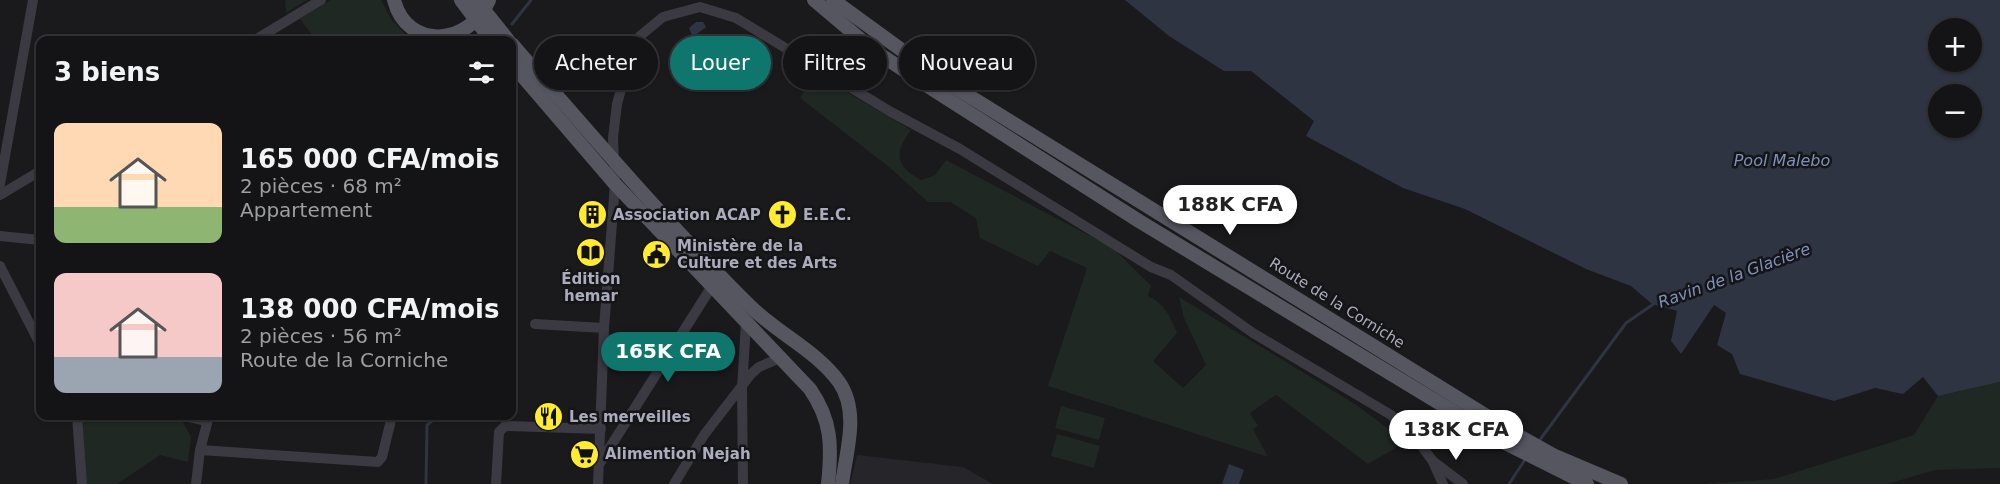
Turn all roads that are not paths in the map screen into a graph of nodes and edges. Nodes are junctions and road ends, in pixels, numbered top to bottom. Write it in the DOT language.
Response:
graph roads {
  1 [pos="33,0"];
  2 [pos="321,0"];
  3 [pos="394,0"];
  4 [pos="461,0"];
  5 [pos="476,0"];
  6 [pos="814,0"];
  7 [pos="833,0"];
  8 [pos="483,12"];
  9 [pos="262,36"];
  10 [pos="421,36"];
  11 [pos="451,36"];
  12 [pos="490,36"];
  13 [pos="504,36"];
  14 [pos="516,48"];
  15 [pos="516,69"];
  16 [pos="616,160"];
  17 [pos="36,173"];
  18 [pos="0,184"];
  19 [pos="615,184"];
  20 [pos="0,195"];
  21 [pos="0,236"];
  22 [pos="36,240"];
  23 [pos="0,266"];
  24 [pos="712,286"];
  25 [pos="746,322"];
  26 [pos="535,324"];
  27 [pos="604,328"];
  28 [pos="36,336"];
  29 [pos="782,357"];
  30 [pos="742,389"];
  31 [pos="77,420"];
  32 [pos="208,420"];
  33 [pos="391,420"];
  34 [pos="601,429"];
  35 [pos="200,450"];
  36 [pos="1432,460"];
  37 [pos="600,464"];
  38 [pos="82,484"];
  39 [pos="196,484"];
  40 [pos="496,484"];
  41 [pos="598,484"];
  42 [pos="674,484"];
  43 [pos="742,484"];
  44 [pos="828,484"];
  45 [pos="842,484"];
  46 [pos="1443,484"];
  47 [pos="1463,484"];
  48 [pos="1587,484"];
  49 [pos="1621,484"];
  1 -- 18 [label="street"];
  2 -- 9 [label="street"];
  3 -- 10 [label="main road"];
  4 -- 8 [label="main road"];
  5 -- 8 [label="main road"];
  6 -- 48 [label="main road, Route de la Corniche"];
  7 -- 49 [label="main road, Route de la Corniche"];
  8 -- 11 [label="main road"];
  8 -- 12 [label="main road"];
  8 -- 13 [label="main road"];
  14 -- 16 [label="main road"];
  15 -- 19 [label="main road"];
  16 -- 19 [label="street"];
  16 -- 36 [label="street"];
  16 -- 45 [label="main road"];
  17 -- 20 [label="street"];
  19 -- 24 [label="main road"];
  19 -- 27 [label="street"];
  21 -- 22 [label="street"];
  23 -- 28 [label="street"];
  24 -- 25 [label="main road"];
  24 -- 37 [label="street"];
  25 -- 29 [label="main road"];
  25 -- 30 [label="street"];
  26 -- 27 [label="street"];
  27 -- 34 [label="street"];
  29 -- 30 [label="street"];
  29 -- 44 [label="main road"];
  30 -- 42 [label="street"];
  30 -- 43 [label="street"];
  31 -- 38 [label="street"];
  32 -- 35 [label="street"];
  33 -- 35 [label="street"];
  34 -- 37 [label="street"];
  34 -- 40 [label="street"];
  35 -- 39 [label="street"];
  36 -- 46 [label="street"];
  36 -- 47 [label="street"];
  37 -- 41 [label="street"];
}
